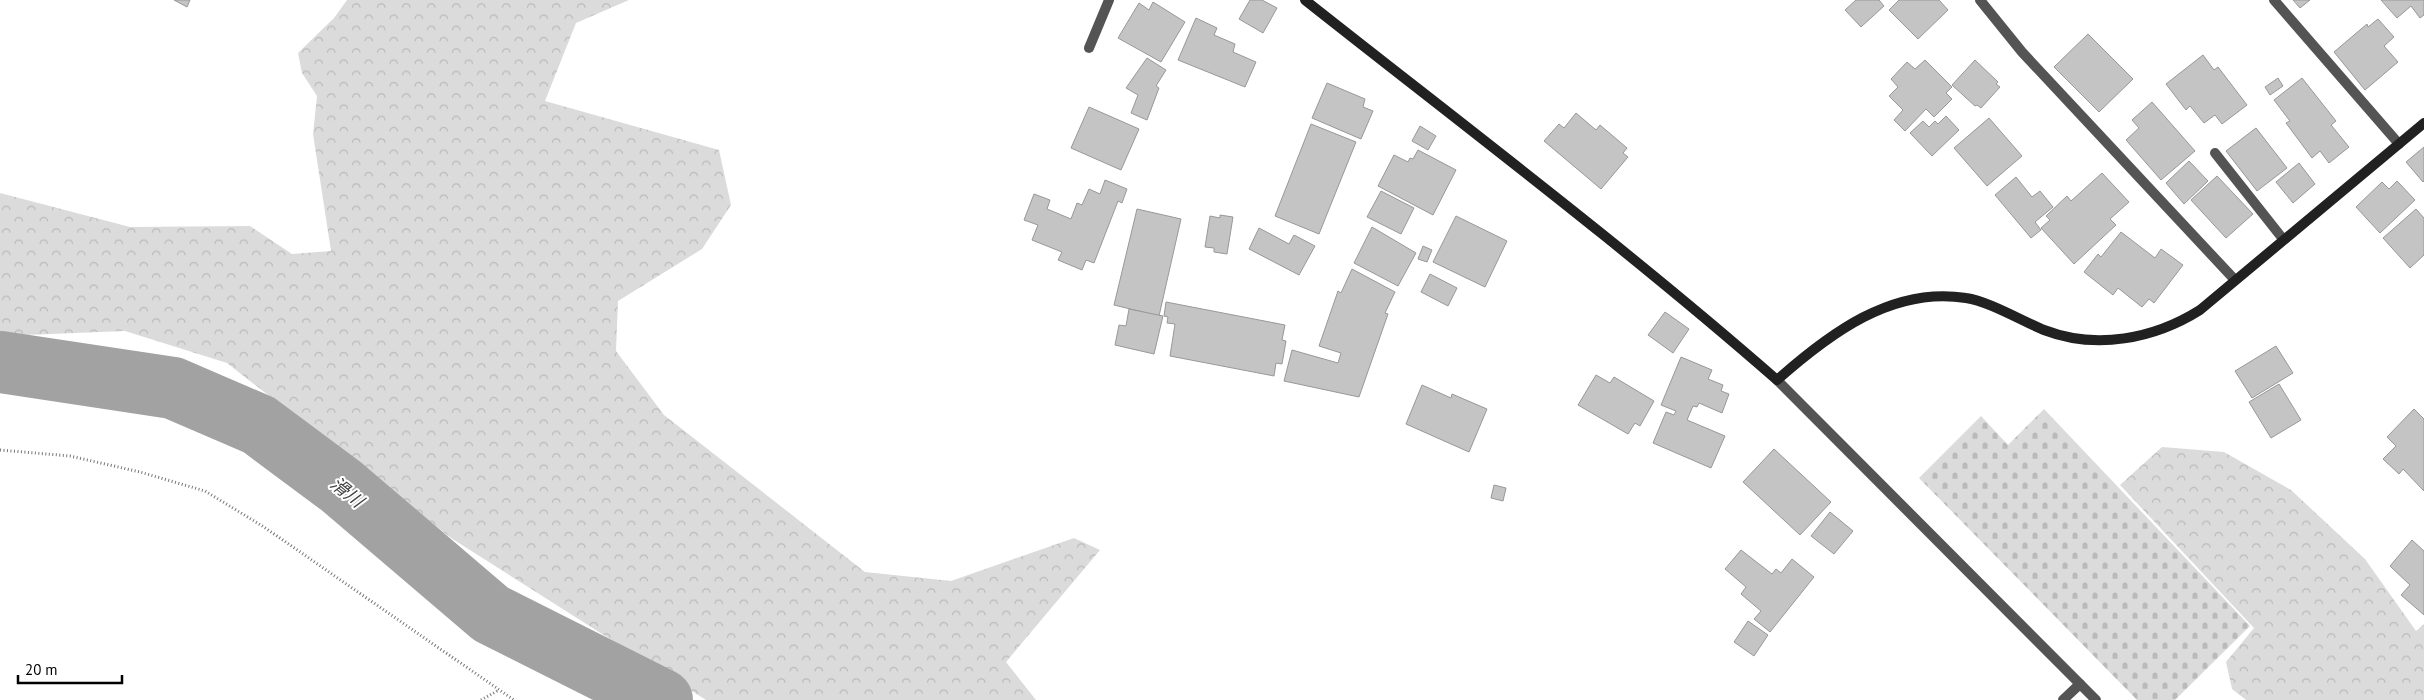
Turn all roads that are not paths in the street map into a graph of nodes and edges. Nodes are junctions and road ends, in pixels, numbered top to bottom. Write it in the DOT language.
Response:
graph roads {
  1 [pos="1109,0"];
  2 [pos="1304,0"];
  3 [pos="1980,0"];
  4 [pos="2274,0"];
  5 [pos="1089,48"];
  6 [pos="2424,124"];
  7 [pos="2399,144"];
  8 [pos="2215,153"];
  9 [pos="2283,239"];
  10 [pos="2235,280"];
  11 [pos="1777,380"];
  12 [pos="2080,684"];
  13 [pos="2063,700"];
  14 [pos="2096,700"];
  1 -- 5 [label="street"];
  2 -- 11 [label="street"];
  3 -- 10 [label="street"];
  4 -- 7 [label="street"];
  6 -- 7 [label="street"];
  7 -- 9 [label="street"];
  8 -- 9 [label="street"];
  9 -- 10 [label="street"];
  10 -- 11 [label="street"];
  11 -- 12 [label="street"];
  12 -- 13 [label="street"];
  12 -- 14 [label="street"];
}
